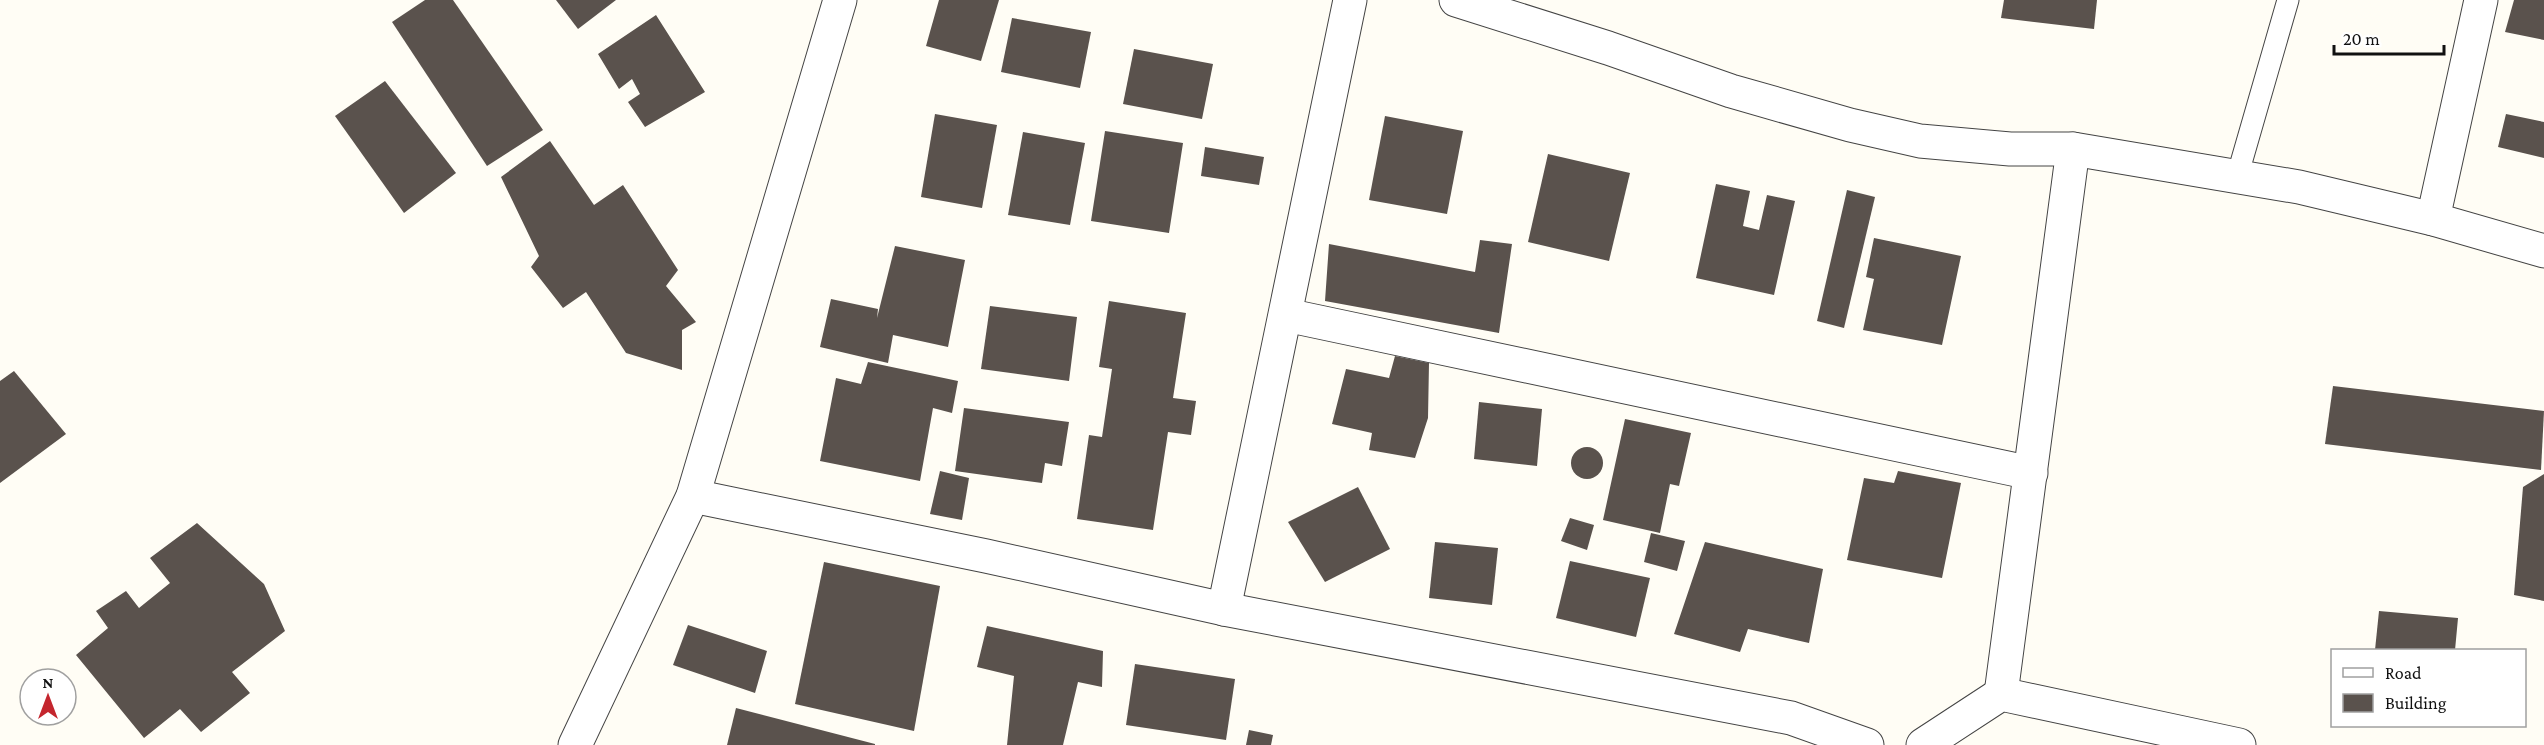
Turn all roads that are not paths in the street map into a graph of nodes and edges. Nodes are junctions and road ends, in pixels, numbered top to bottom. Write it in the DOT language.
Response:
graph roads {
  1 [pos="840,0"];
  2 [pos="1350,0"];
  3 [pos="2289,0"];
  4 [pos="2481,0"];
  5 [pos="1469,2"];
  6 [pos="2073,149"];
  7 [pos="2237,177"];
  8 [pos="2433,219"];
  9 [pos="2544,251"];
  10 [pos="1286,315"];
  11 [pos="2031,473"];
  12 [pos="693,496"];
  13 [pos="1224,609"];
  14 [pos="2001,694"];
  15 [pos="575,745"];
  16 [pos="1867,745"];
  17 [pos="1923,745"];
  18 [pos="2239,745"];
  1 -- 12 [label="street"];
  2 -- 10 [label="street"];
  3 -- 7 [label="lane"];
  4 -- 8 [label="street"];
  5 -- 6 [label="street"];
  6 -- 7 [label="street"];
  6 -- 11 [label="street"];
  7 -- 8 [label="street"];
  8 -- 9 [label="street"];
  10 -- 11 [label="street"];
  10 -- 13 [label="street"];
  11 -- 14 [label="street"];
  12 -- 13 [label="street"];
  12 -- 15 [label="street"];
  13 -- 16 [label="street"];
  14 -- 17 [label="street"];
  14 -- 18 [label="street"];
}
